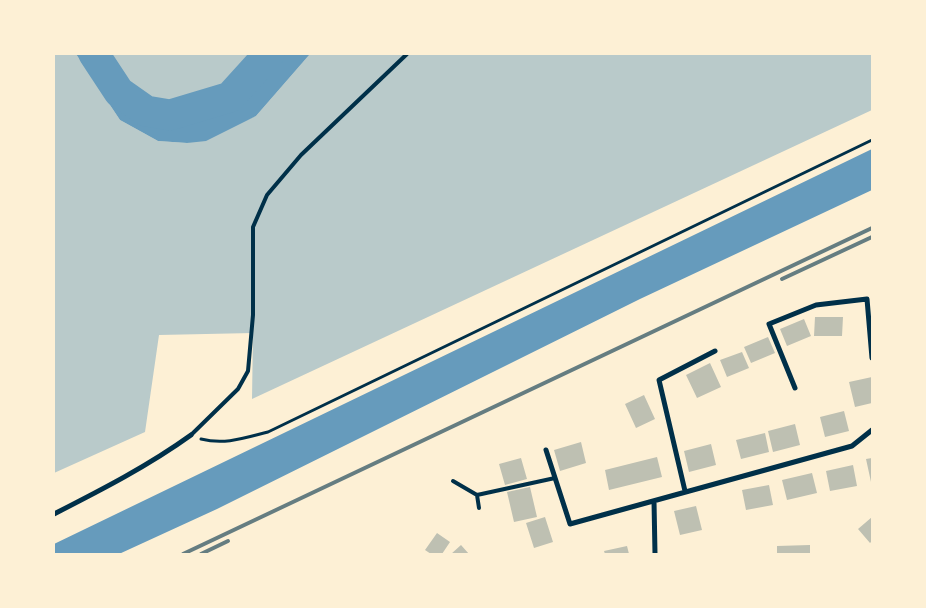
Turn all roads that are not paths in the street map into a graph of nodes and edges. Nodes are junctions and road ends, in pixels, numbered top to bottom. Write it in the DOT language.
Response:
graph roads {
  1 [pos="408,54"];
  2 [pos="871,325"];
  3 [pos="715,351"];
  4 [pos="872,358"];
  5 [pos="795,388"];
  6 [pos="872,430"];
  7 [pos="190,435"];
  8 [pos="546,450"];
  9 [pos="555,478"];
  10 [pos="453,481"];
  11 [pos="685,491"];
  12 [pos="477,495"];
  13 [pos="654,501"];
  14 [pos="480,508"];
  15 [pos="54,514"];
  16 [pos="656,554"];
  1 -- 7 [label="lane"];
  2 -- 4 [label="street"];
  2 -- 5 [label="street"];
  3 -- 11 [label="street"];
  6 -- 11 [label="street"];
  7 -- 15 [label="street"];
  8 -- 9 [label="street"];
  9 -- 12 [label="lane"];
  9 -- 13 [label="street"];
  10 -- 12 [label="lane"];
  11 -- 13 [label="street"];
  12 -- 14 [label="lane"];
  13 -- 16 [label="street"];
}
